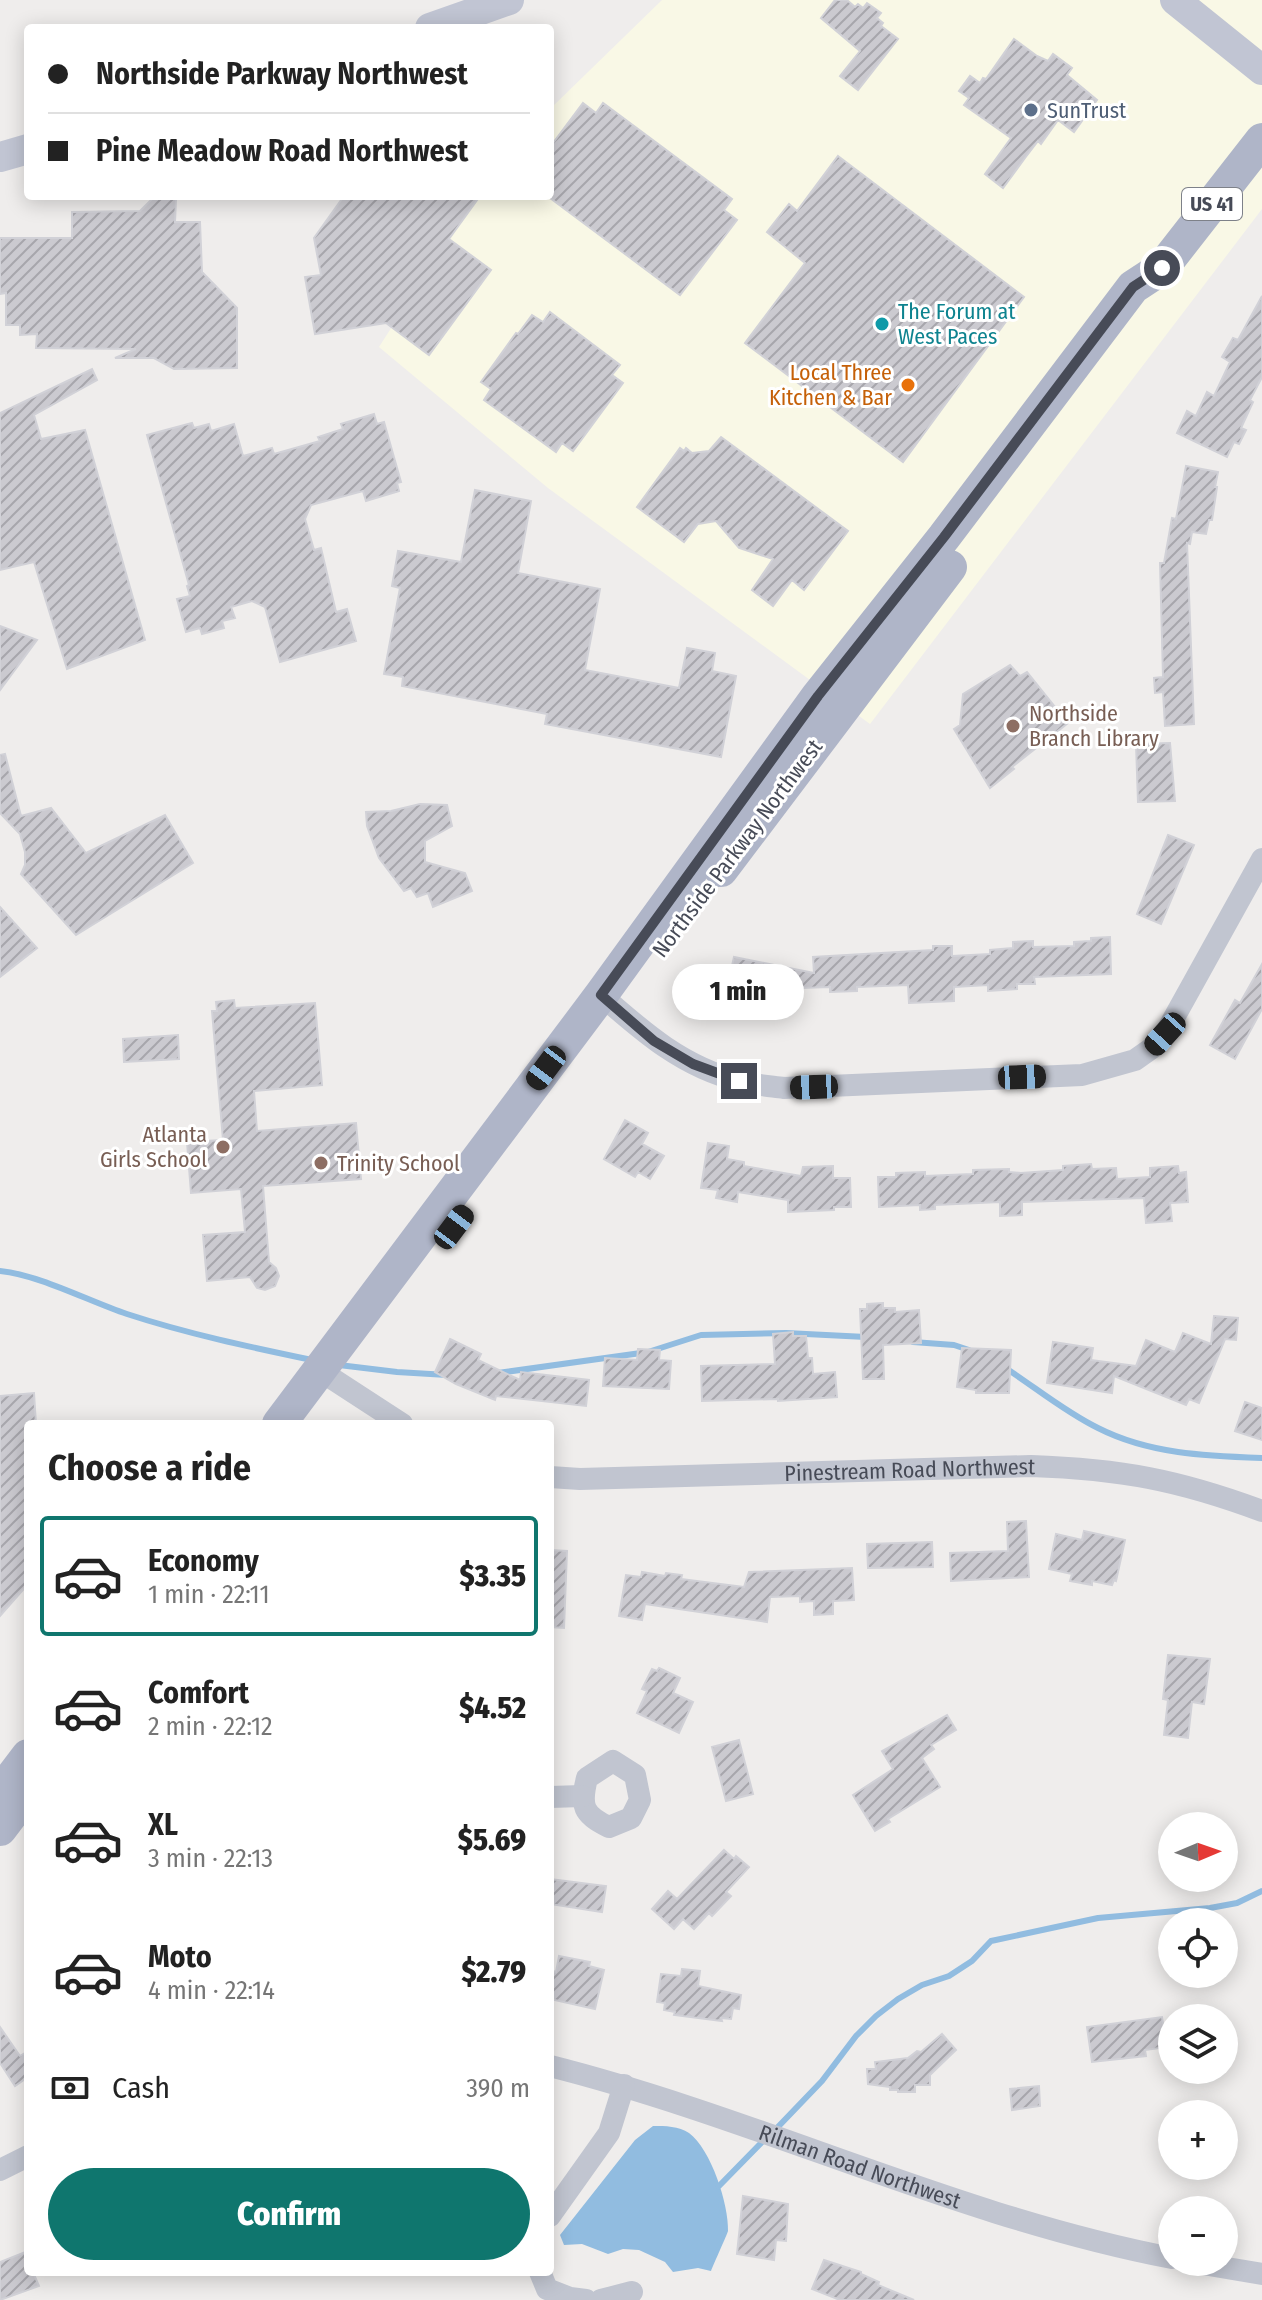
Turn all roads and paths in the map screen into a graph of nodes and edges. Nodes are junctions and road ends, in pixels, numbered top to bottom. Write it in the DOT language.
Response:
graph roads {
  1 [pos="509,0"];
  2 [pos="1175,0"];
  3 [pos="441,24"];
  4 [pos="1262,70"];
  5 [pos="1262,140"];
  6 [pos="24,150"];
  7 [pos="0,157"];
  8 [pos="1262,859"];
  9 [pos="609,1002"];
  10 [pos="328,1376"];
  11 [pos="283,1420"];
  12 [pos="308,1420"];
  13 [pos="396,1420"];
  14 [pos="554,1477"];
  15 [pos="1262,1511"];
  16 [pos="24,1761"];
  17 [pos="0,1793"];
  18 [pos="582,1796"];
  19 [pos="24,1797"];
  20 [pos="554,1797"];
  21 [pos="0,1829"];
  22 [pos="554,2067"];
  23 [pos="624,2085"];
  24 [pos="24,2158"];
  25 [pos="0,2170"];
  26 [pos="554,2210"];
  27 [pos="1158,2255"];
  28 [pos="1238,2270"];
  29 [pos="1262,2274"];
  30 [pos="542,2276"];
  31 [pos="632,2292"];
  32 [pos="586,2300"];
  33 [pos="601,2300"];
  1 -- 3 [label="main road"];
  2 -- 4 [label="main road"];
  5 -- 9 [label="main road, Northside Parkway Northwest / US 41"];
  6 -- 7 [label="main road"];
  8 -- 9 [label="street"];
  9 -- 10 [label="main road, Northside Parkway Northwest / US 41"];
  10 -- 11 [label="main road, Northside Parkway Northwest / US 41"];
  10 -- 12 [label="main road, Northside Parkway Northwest / US 41"];
  10 -- 13 [label="street"];
  14 -- 15 [label="street, Pinestream Road Northwest"];
  16 -- 17 [label="main road"];
  18 -- 20 [label="street"];
  19 -- 21 [label="main road"];
  22 -- 23 [label="street, Rilman Road Northwest"];
  23 -- 26 [label="street"];
  23 -- 27 [label="street, Rilman Road Northwest"];
  24 -- 25 [label="street"];
  28 -- 29 [label="street"];
  30 -- 32 [label="street"];
  31 -- 33 [label="street"];
}
